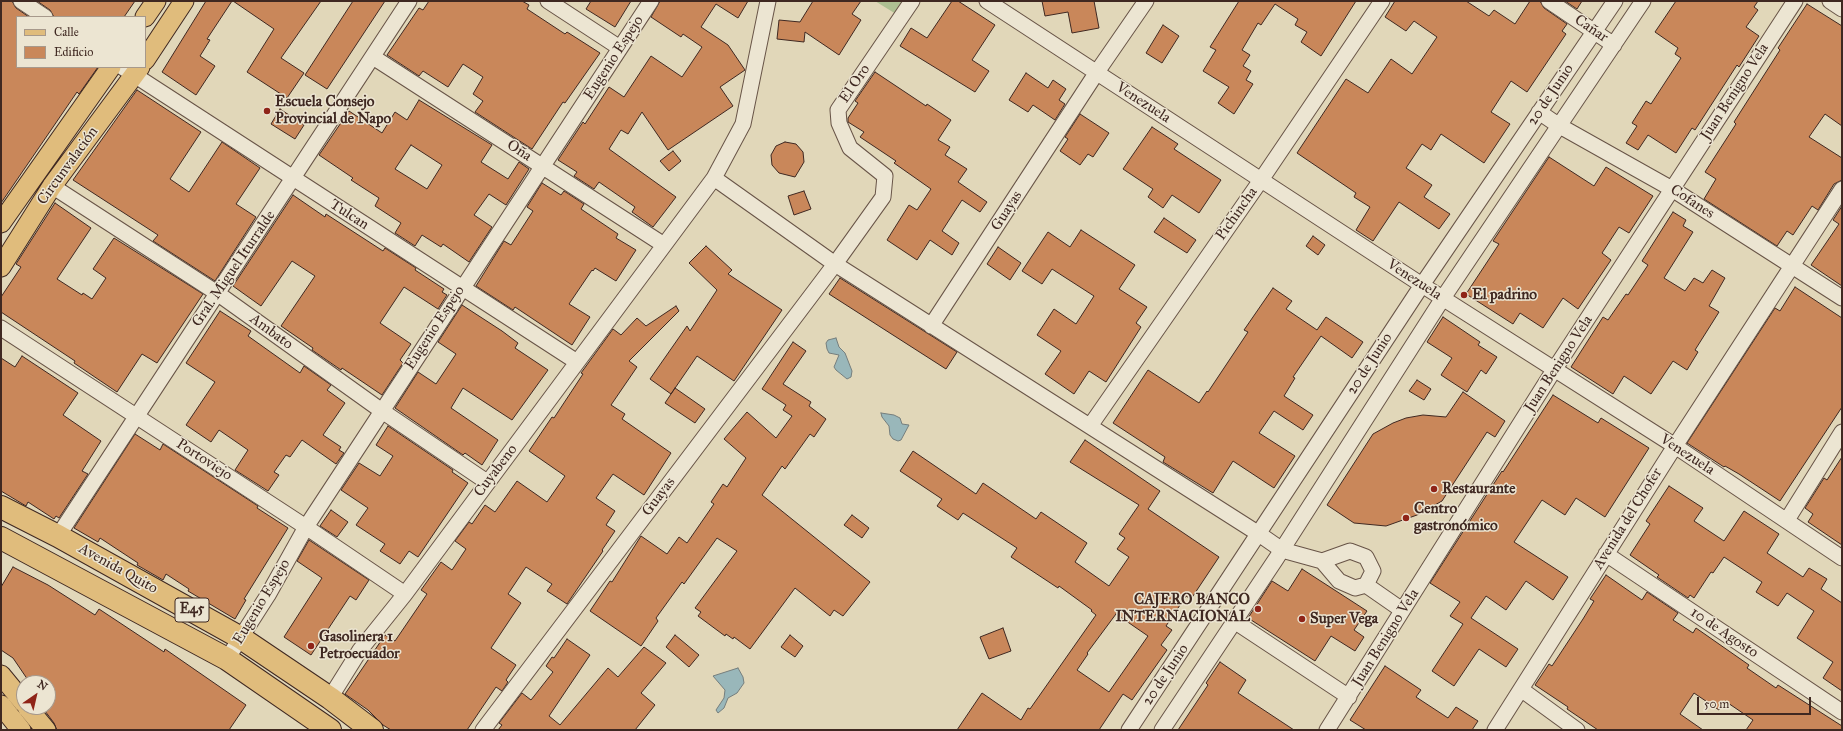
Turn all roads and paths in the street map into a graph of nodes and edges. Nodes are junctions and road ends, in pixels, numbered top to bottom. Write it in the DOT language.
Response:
graph roads {
  1 [pos="21,1"];
  2 [pos="156,1"];
  3 [pos="184,1"];
  4 [pos="409,1"];
  5 [pos="548,1"];
  6 [pos="651,1"];
  7 [pos="768,1"];
  8 [pos="912,1"];
  9 [pos="987,1"];
  10 [pos="1146,1"];
  11 [pos="1382,1"];
  12 [pos="1549,1"];
  13 [pos="1615,1"];
  14 [pos="1642,1"];
  15 [pos="1795,1"];
  16 [pos="1830,1"];
  17 [pos="1842,9"];
  18 [pos="44,16"];
  19 [pos="146,16"];
  20 [pos="1595,32"];
  21 [pos="1614,45"];
  22 [pos="620,48"];
  23 [pos="373,57"];
  24 [pos="146,58"];
  25 [pos="110,68"];
  26 [pos="132,70"];
  27 [pos="1097,72"];
  28 [pos="1539,112"];
  29 [pos="1558,125"];
  30 [pos="543,166"];
  31 [pos="714,178"];
  32 [pos="293,179"];
  33 [pos="1261,180"];
  34 [pos="52,186"];
  35 [pos="1672,189"];
  36 [pos="1842,189"];
  37 [pos="1,223"];
  38 [pos="664,245"];
  39 [pos="835,264"];
  40 [pos="1791,266"];
  41 [pos="1,267"];
  42 [pos="1422,285"];
  43 [pos="462,287"];
  44 [pos="217,293"];
  45 [pos="1443,298"];
  46 [pos="1842,298"];
  47 [pos="931,326"];
  48 [pos="1,328"];
  49 [pos="577,362"];
  50 [pos="1554,370"];
  51 [pos="382,411"];
  52 [pos="136,415"];
  53 [pos="1090,426"];
  54 [pos="1842,432"];
  55 [pos="1674,446"];
  56 [pos="487,482"];
  57 [pos="1,507"];
  58 [pos="1787,520"];
  59 [pos="306,527"];
  60 [pos="1259,534"];
  61 [pos="58,536"];
  62 [pos="1,538"];
  63 [pos="1282,550"];
  64 [pos="1606,554"];
  65 [pos="1842,558"];
  66 [pos="1322,561"];
  67 [pos="1366,585"];
  68 [pos="405,594"];
  69 [pos="1402,610"];
  70 [pos="1234,621"];
  71 [pos="241,638"];
  72 [pos="227,659"];
  73 [pos="1,675"];
  74 [pos="1522,690"];
  75 [pos="16,693"];
  76 [pos="1349,697"];
  77 [pos="330,698"];
  78 [pos="1,705"];
  79 [pos="1842,712"];
  80 [pos="34,715"];
  81 [pos="321,727"];
  82 [pos="21,730"];
  83 [pos="46,730"];
  84 [pos="372,730"];
  85 [pos="483,730"];
  86 [pos="1129,730"];
  87 [pos="1162,730"];
  88 [pos="1327,730"];
  89 [pos="1495,730"];
  90 [pos="1577,730"];
  1 -- 18 [label="street"];
  2 -- 19 [label="main road"];
  3 -- 24 [label="main road"];
  4 -- 23 [label="street, Gral. Miguel Iturralde"];
  5 -- 22 [label="street"];
  6 -- 22 [label="street, Eugenio Espejo"];
  7 -- 31 [label="street, Cuyabeno"];
  8 -- 39 [label="street, El Oro"];
  9 -- 27 [label="street, Venezuela"];
  10 -- 27 [label="street, Guayas"];
  11 -- 33 [label="street, Pichincha"];
  12 -- 20 [label="street, Cañar"];
  13 -- 20 [label="street, 20 de Junio"];
  14 -- 21 [label="street, 20 de Junio"];
  15 -- 35 [label="street, Juan Benigno Vela"];
  16 -- 17 [label="street"];
  20 -- 21 [label="street, Cañar"];
  20 -- 28 [label="street, 20 de Junio"];
  21 -- 29 [label="street, 20 de Junio"];
  22 -- 30 [label="street, Eugenio Espejo"];
  23 -- 30 [label="street, Oña"];
  23 -- 32 [label="street, Gral. Miguel Iturralde"];
  25 -- 37 [label="main road, Circunvalación"];
  26 -- 32 [label="street, Tulcan"];
  26 -- 34 [label="main road, Circunvalación"];
  27 -- 33 [label="street, Venezuela"];
  27 -- 47 [label="street, Guayas"];
  28 -- 29 [label="street, Cofanes"];
  28 -- 42 [label="street, 20 de Junio"];
  29 -- 35 [label="street, Cofanes"];
  29 -- 45 [label="street, 20 de Junio"];
  30 -- 38 [label="street, Oña"];
  30 -- 43 [label="street, Eugenio Espejo"];
  31 -- 38 [label="street, Cuyabeno"];
  31 -- 39 [label="street"];
  32 -- 43 [label="street, Tulcan"];
  32 -- 44 [label="street, Gral. Miguel Iturralde"];
  33 -- 42 [label="street, Venezuela"];
  33 -- 53 [label="street, Pichincha"];
  34 -- 41 [label="main road, Circunvalación"];
  34 -- 44 [label="street, Ambato"];
  35 -- 40 [label="street, Cofanes"];
  35 -- 50 [label="street, Juan Benigno Vela"];
  36 -- 40 [label="street, Avenida del Chofer"];
  38 -- 49 [label="street, Cuyabeno"];
  39 -- 47 [label="street"];
  39 -- 85 [label="street, Guayas"];
  40 -- 46 [label="street, Cofanes"];
  40 -- 55 [label="street, Avenida del Chofer"];
  42 -- 45 [label="street, Venezuela"];
  42 -- 60 [label="street, 20 de Junio"];
  43 -- 49 [label="street, Tulcan"];
  43 -- 51 [label="street, Eugenio Espejo"];
  44 -- 51 [label="street, Ambato"];
  44 -- 52 [label="street, Gral. Miguel Iturralde"];
  45 -- 50 [label="street, Venezuela"];
  45 -- 63 [label="street, 20 de Junio"];
  47 -- 53 [label="street"];
  48 -- 52 [label="street, Portoviejo"];
  49 -- 56 [label="street, Cuyabeno"];
  50 -- 55 [label="street, Venezuela"];
  50 -- 69 [label="street, Juan Benigno Vela"];
  51 -- 56 [label="street, Ambato"];
  51 -- 59 [label="street, Eugenio Espejo"];
  52 -- 59 [label="street, Portoviejo"];
  52 -- 61 [label="street, Gral. Miguel Iturralde"];
  53 -- 60 [label="street"];
  54 -- 58 [label="street"];
  55 -- 58 [label="street, Venezuela"];
  55 -- 64 [label="street, Avenida del Chofer"];
  56 -- 68 [label="street, Cuyabeno"];
  57 -- 61 [label="highway, Avenida Quito / E45"];
  58 -- 65 [label="street, Venezuela"];
  59 -- 68 [label="street, Portoviejo"];
  59 -- 71 [label="street, Eugenio Espejo"];
  60 -- 63 [label="street"];
  60 -- 86 [label="street, 20 de Junio"];
  61 -- 71 [label="highway, Avenida Quito / E45"];
  62 -- 72 [label="highway, Avenida Quito / E45"];
  63 -- 66 [label="street"];
  63 -- 70 [label="street, 20 de Junio"];
  64 -- 74 [label="street, Avenida del Chofer"];
  64 -- 79 [label="street, 10 de Agosto"];
  66 -- 67 [label="street"];
  66 -- 67 [label="street"];
  67 -- 69 [label="street"];
  68 -- 77 [label="street, Cuyabeno"];
  69 -- 76 [label="street, Juan Benigno Vela"];
  70 -- 76 [label="street"];
  70 -- 87 [label="street, 20 de Junio"];
  71 -- 72 [label="street, Eugenio Espejo"];
  71 -- 77 [label="highway, Avenida Quito / E45"];
  72 -- 81 [label="highway, Avenida Quito / E45"];
  73 -- 75 [label="main road"];
  74 -- 89 [label="street, Avenida del Chofer"];
  74 -- 90 [label="street"];
  76 -- 88 [label="street, Juan Benigno Vela"];
  77 -- 84 [label="highway, Avenida Quito / E45"];
  78 -- 82 [label="main road"];
  80 -- 83 [label="main road"];
}
